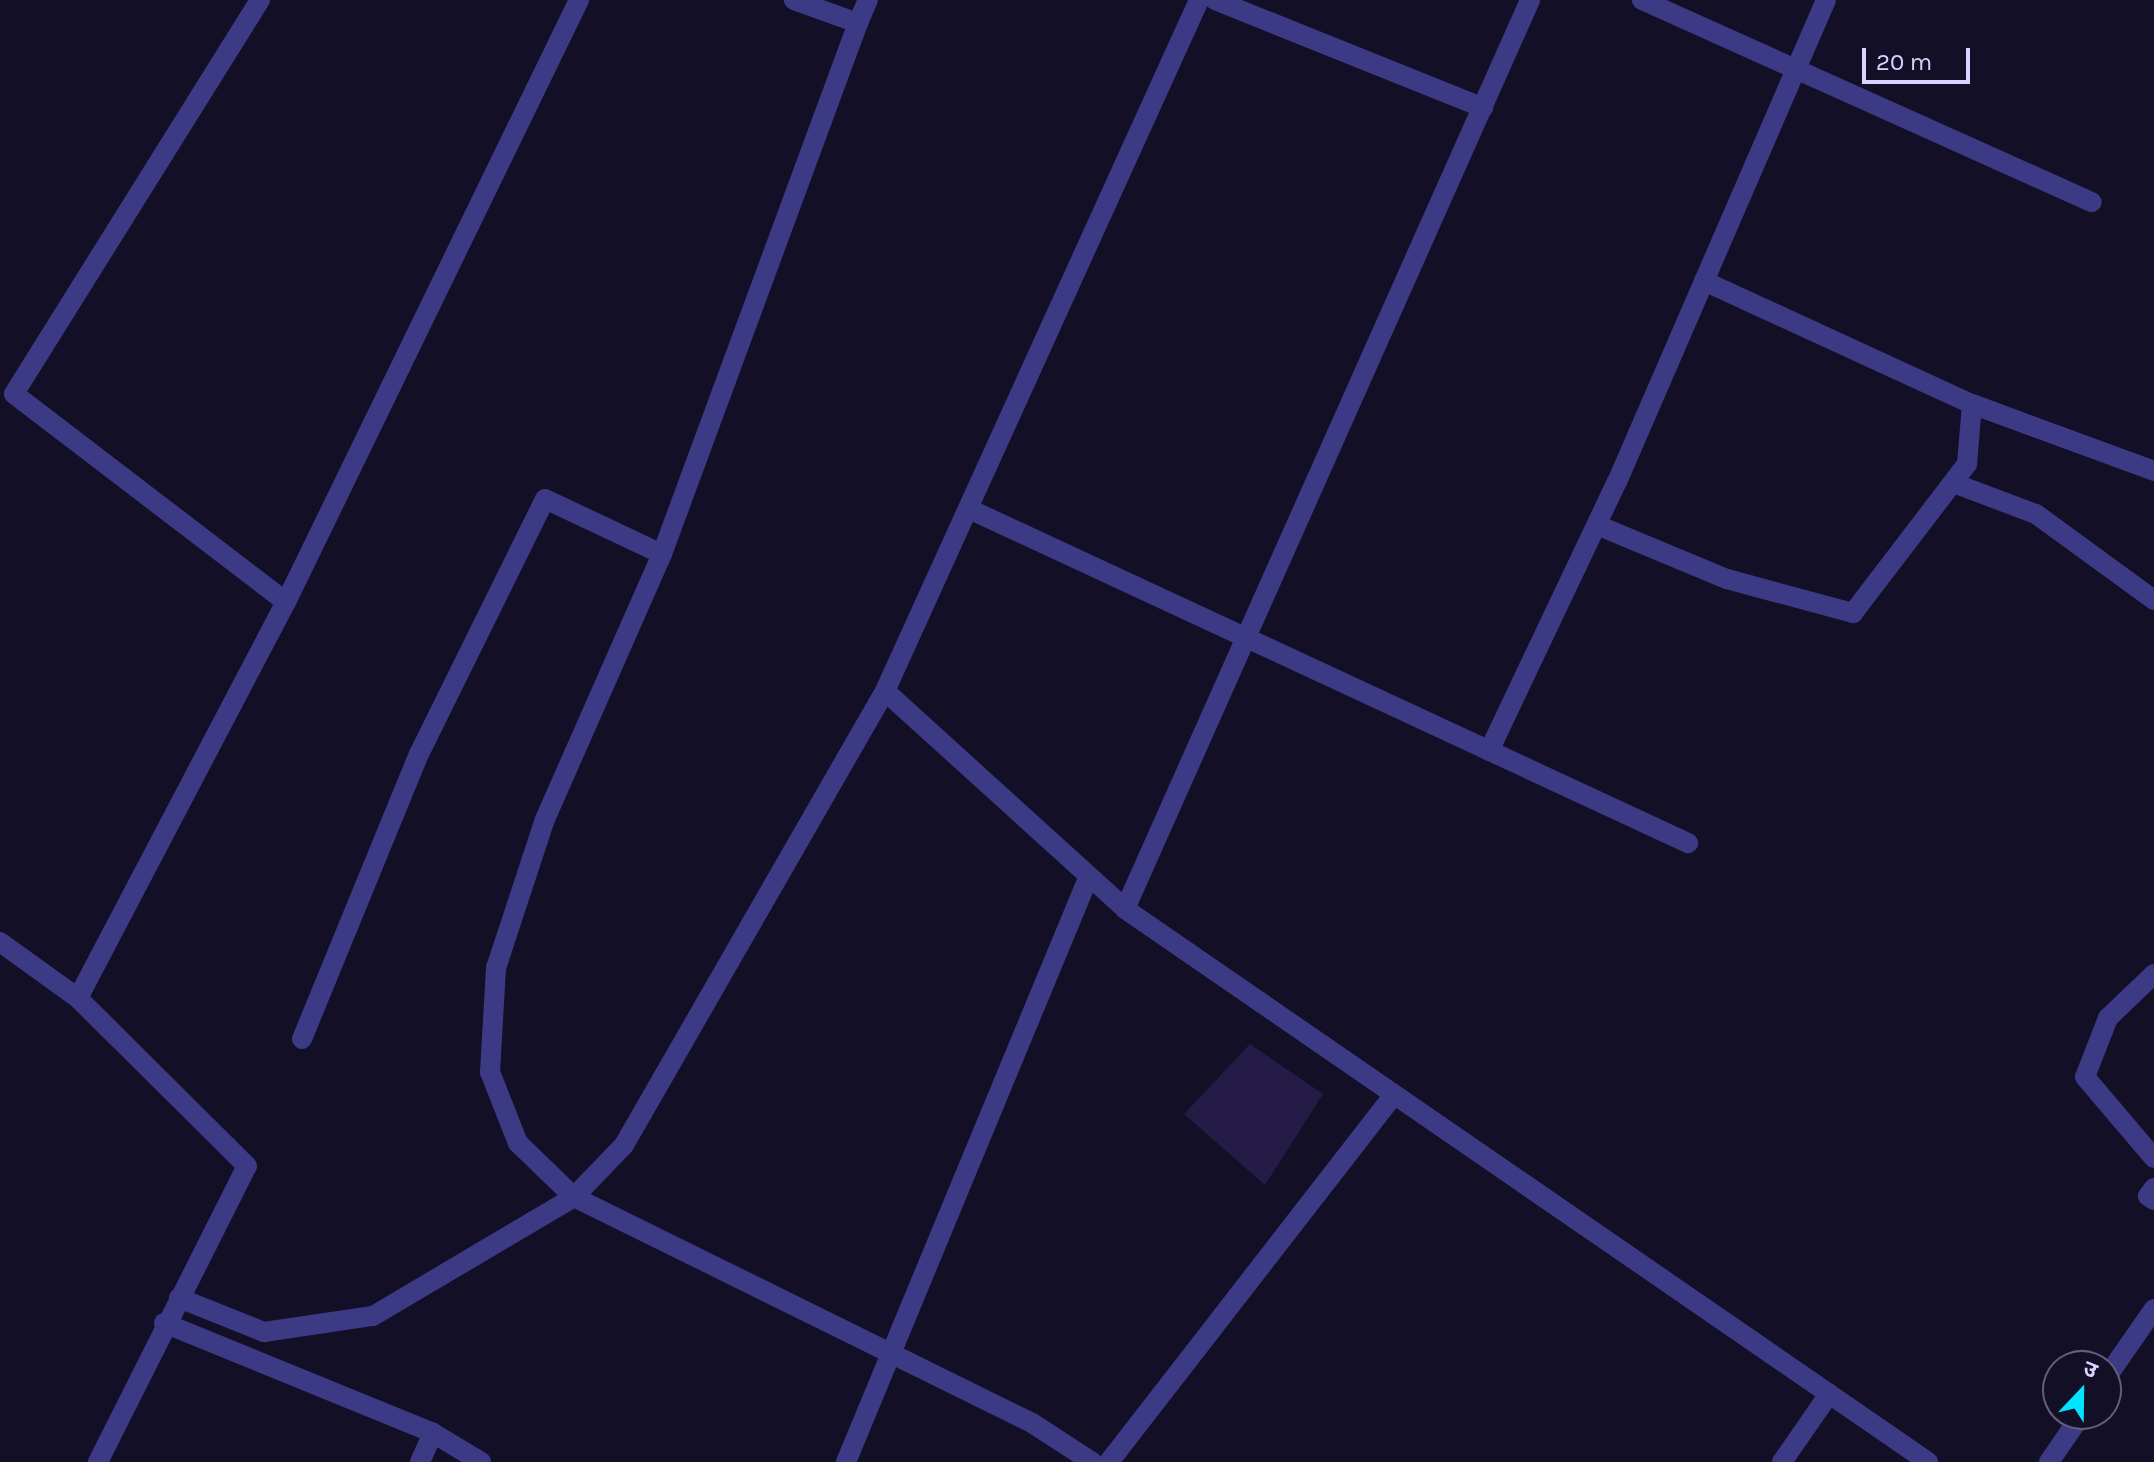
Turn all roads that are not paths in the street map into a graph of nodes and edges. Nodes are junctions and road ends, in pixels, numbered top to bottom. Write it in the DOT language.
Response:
graph roads {
  1 [pos="260,0"];
  2 [pos="579,0"];
  3 [pos="794,0"];
  4 [pos="868,0"];
  5 [pos="1199,0"];
  6 [pos="1215,0"];
  7 [pos="1530,0"];
  8 [pos="1642,0"];
  9 [pos="1826,0"];
  10 [pos="858,23"];
  11 [pos="1797,67"];
  12 [pos="1483,108"];
  13 [pos="2092,202"];
  14 [pos="1704,281"];
  15 [pos="7,389"];
  16 [pos="1972,404"];
  17 [pos="2154,471"];
  18 [pos="1956,484"];
  19 [pos="969,509"];
  20 [pos="1597,525"];
  21 [pos="662,554"];
  22 [pos="2154,600"];
  23 [pos="286,602"];
  24 [pos="1248,638"];
  25 [pos="885,691"];
  26 [pos="1489,751"];
  27 [pos="1688,843"];
  28 [pos="1089,876"];
  29 [pos="1125,909"];
  30 [pos="0,942"];
  31 [pos="2154,974"];
  32 [pos="78,998"];
  33 [pos="302,1039"];
  34 [pos="1394,1094"];
  35 [pos="2154,1158"];
  36 [pos="2154,1188"];
  37 [pos="574,1197"];
  38 [pos="2154,1200"];
  39 [pos="179,1298"];
  40 [pos="2154,1309"];
  41 [pos="164,1323"];
  42 [pos="891,1353"];
  43 [pos="2122,1355"];
  44 [pos="1829,1394"];
  45 [pos="2071,1430"];
  46 [pos="433,1433"];
  47 [pos="98,1462"];
  48 [pos="420,1462"];
  49 [pos="481,1462"];
  50 [pos="846,1462"];
  51 [pos="1092,1462"];
  52 [pos="1109,1462"];
  53 [pos="1782,1462"];
  54 [pos="1928,1462"];
  55 [pos="2049,1462"];
  1 -- 15 [label="street"];
  2 -- 23 [label="street"];
  3 -- 10 [label="street"];
  4 -- 10 [label="street"];
  5 -- 19 [label="street"];
  6 -- 12 [label="street"];
  7 -- 12 [label="street"];
  8 -- 11 [label="street"];
  9 -- 11 [label="street"];
  10 -- 21 [label="street"];
  11 -- 13 [label="street"];
  11 -- 14 [label="street"];
  12 -- 24 [label="street"];
  14 -- 16 [label="street"];
  14 -- 20 [label="street"];
  15 -- 23 [label="street"];
  16 -- 17 [label="street"];
  16 -- 18 [label="street"];
  18 -- 20 [label="street"];
  18 -- 22 [label="street"];
  19 -- 24 [label="street"];
  19 -- 25 [label="street"];
  20 -- 26 [label="street"];
  21 -- 33 [label="street"];
  21 -- 37 [label="street"];
  23 -- 32 [label="street"];
  24 -- 26 [label="street"];
  24 -- 29 [label="street"];
  25 -- 28 [label="street"];
  25 -- 37 [label="street"];
  26 -- 27 [label="street"];
  28 -- 29 [label="street"];
  28 -- 42 [label="street"];
  29 -- 34 [label="street"];
  30 -- 32 [label="street"];
  31 -- 35 [label="street"];
  32 -- 39 [label="street"];
  34 -- 44 [label="street"];
  34 -- 52 [label="street"];
  36 -- 38 [label="street"];
  37 -- 39 [label="street"];
  37 -- 42 [label="street"];
  39 -- 41 [label="street"];
  40 -- 43 [label="street"];
  41 -- 46 [label="street"];
  41 -- 47 [label="street"];
  42 -- 50 [label="street"];
  42 -- 51 [label="street"];
  44 -- 53 [label="street"];
  44 -- 54 [label="street"];
  45 -- 55 [label="street"];
  46 -- 48 [label="street"];
  46 -- 49 [label="street"];
}
